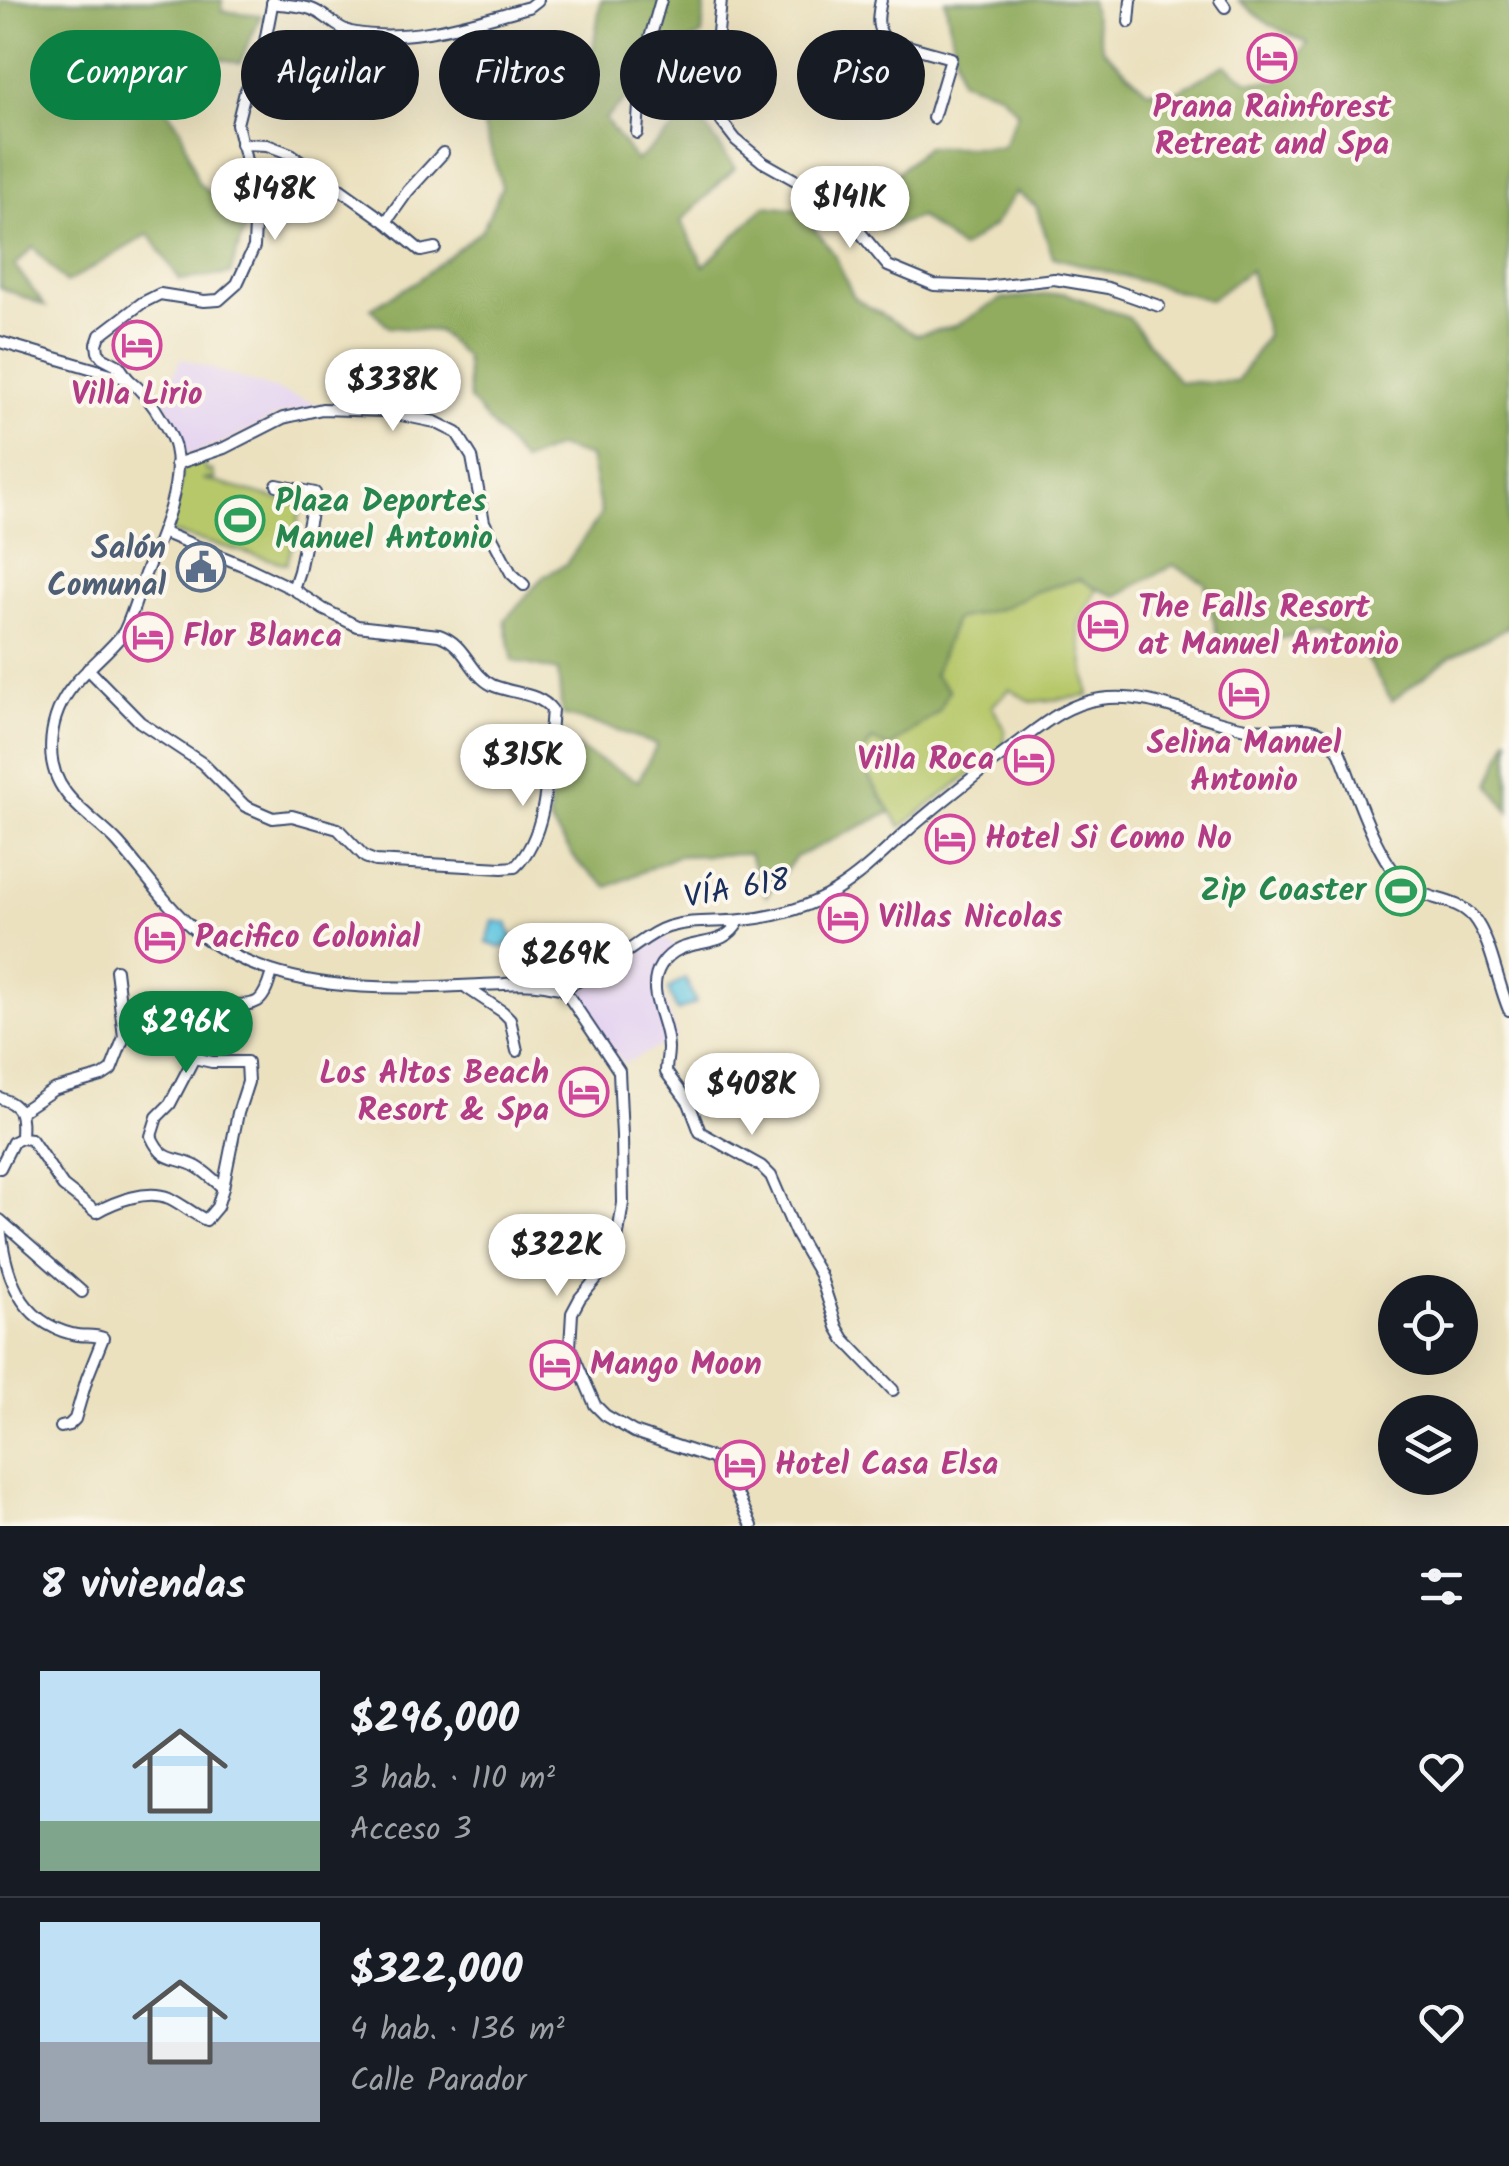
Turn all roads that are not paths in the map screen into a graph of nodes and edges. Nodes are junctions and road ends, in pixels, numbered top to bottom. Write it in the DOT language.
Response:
graph roads {
  1 [pos="538,0"];
  2 [pos="661,0"];
  3 [pos="721,0"];
  4 [pos="881,0"];
  5 [pos="1131,0"];
  6 [pos="272,1"];
  7 [pos="1129,22"];
  8 [pos="933,118"];
  9 [pos="637,133"];
  10 [pos="240,144"];
  11 [pos="443,153"];
  12 [pos="386,222"];
  13 [pos="435,248"];
  14 [pos="1159,306"];
  15 [pos="0,342"];
  16 [pos="128,380"];
  17 [pos="176,464"];
  18 [pos="277,485"];
  19 [pos="162,532"];
  20 [pos="524,585"];
  21 [pos="293,589"];
  22 [pos="88,669"];
  23 [pos="738,921"];
  24 [pos="116,970"];
  25 [pos="272,972"];
  26 [pos="466,987"];
  27 [pos="563,988"];
  28 [pos="1509,1010"];
  29 [pos="518,1051"];
  30 [pos="194,1058"];
  31 [pos="0,1097"];
  32 [pos="20,1112"];
  33 [pos="20,1138"];
  34 [pos="0,1168"];
  35 [pos="223,1188"];
  36 [pos="0,1223"];
  37 [pos="82,1292"];
  38 [pos="893,1390"];
  39 [pos="61,1427"];
  40 [pos="752,1526"];
  1 -- 6 [label="street"];
  2 -- 9 [label="street"];
  3 -- 14 [label="street"];
  4 -- 8 [label="street"];
  5 -- 7 [label="street"];
  6 -- 10 [label="street"];
  10 -- 12 [label="street"];
  10 -- 16 [label="street"];
  11 -- 12 [label="street"];
  12 -- 13 [label="street"];
  15 -- 16 [label="street"];
  16 -- 17 [label="street"];
  17 -- 19 [label="street"];
  17 -- 20 [label="street"];
  18 -- 21 [label="street"];
  19 -- 21 [label="street"];
  19 -- 22 [label="street"];
  21 -- 22 [label="street"];
  22 -- 25 [label="street"];
  23 -- 27 [label="street, VÍA 618"];
  23 -- 28 [label="street, VÍA 618"];
  23 -- 38 [label="street"];
  24 -- 32 [label="street"];
  25 -- 26 [label="street"];
  25 -- 30 [label="street"];
  26 -- 27 [label="street"];
  26 -- 29 [label="street"];
  27 -- 40 [label="street"];
  30 -- 35 [label="street"];
  30 -- 35 [label="street"];
  31 -- 32 [label="street"];
  32 -- 33 [label="street"];
  33 -- 34 [label="street"];
  33 -- 35 [label="street"];
  36 -- 37 [label="street"];
  36 -- 39 [label="street"];
}
